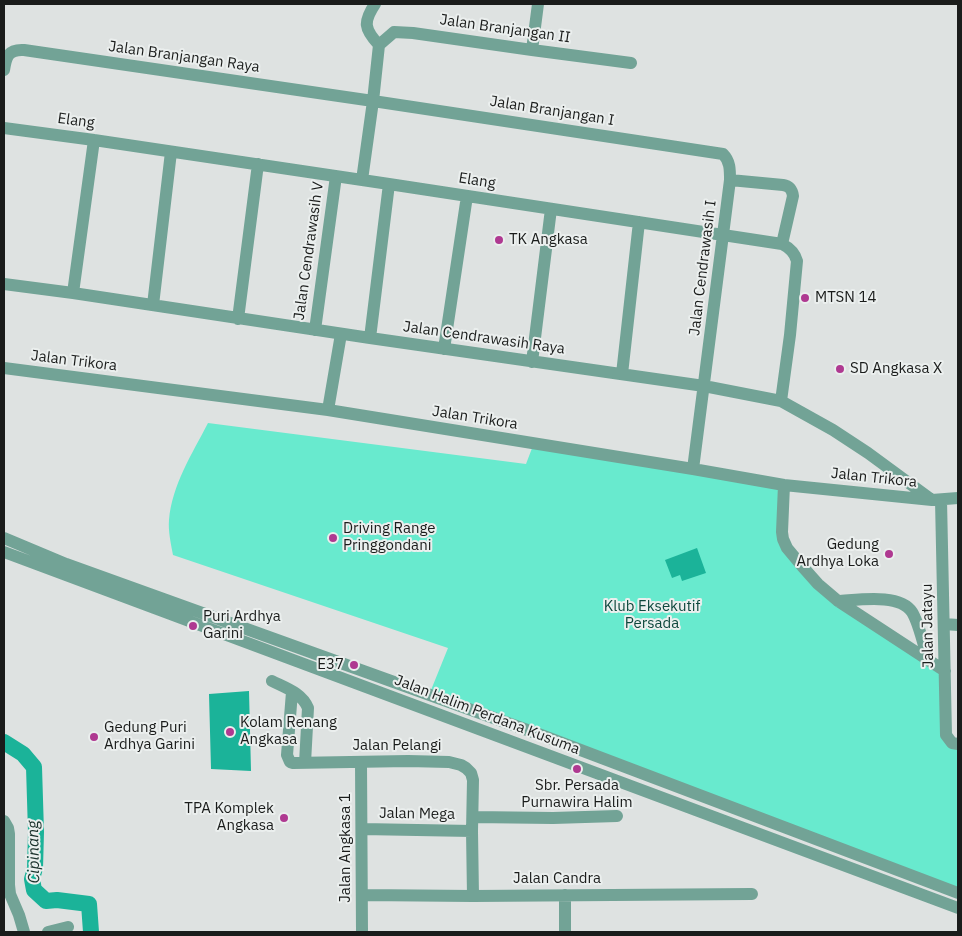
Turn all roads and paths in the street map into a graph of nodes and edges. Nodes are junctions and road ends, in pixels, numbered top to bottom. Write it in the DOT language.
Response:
graph roads {
  1 [pos="375,4"];
  2 [pos="538,4"];
  3 [pos="379,45"];
  4 [pos="532,50"];
  5 [pos="631,63"];
  6 [pos="4,70"];
  7 [pos="373,101"];
  8 [pos="4,128"];
  9 [pos="94,140"];
  10 [pos="171,152"];
  11 [pos="725,156"];
  12 [pos="258,164"];
  13 [pos="336,176"];
  14 [pos="362,180"];
  15 [pos="730,180"];
  16 [pos="389,184"];
  17 [pos="467,196"];
  18 [pos="551,209"];
  19 [pos="639,222"];
  20 [pos="724,235"];
  21 [pos="782,244"];
  22 [pos="4,284"];
  23 [pos="73,293"];
  24 [pos="153,305"];
  25 [pos="238,319"];
  26 [pos="315,330"];
  27 [pos="341,334"];
  28 [pos="370,338"];
  29 [pos="444,349"];
  30 [pos="532,362"];
  31 [pos="4,368"];
  32 [pos="622,374"];
  33 [pos="704,386"];
  34 [pos="781,401"];
  35 [pos="328,410"];
  36 [pos="693,469"];
  37 [pos="784,485"];
  38 [pos="958,498"];
  39 [pos="936,500"];
  40 [pos="4,538"];
  41 [pos="4,552"];
  42 [pos="838,601"];
  43 [pos="944,624"];
  44 [pos="958,625"];
  45 [pos="928,660"];
  46 [pos="945,671"];
  47 [pos="272,681"];
  48 [pos="292,692"];
  49 [pos="289,732"];
  50 [pos="306,734"];
  51 [pos="958,744"];
  52 [pos="305,763"];
  53 [pos="362,763"];
  54 [pos="617,816"];
  55 [pos="472,817"];
  56 [pos="4,821"];
  57 [pos="362,828"];
  58 [pos="472,831"];
  59 [pos="958,893"];
  60 [pos="362,894"];
  61 [pos="752,894"];
  62 [pos="565,895"];
  63 [pos="474,896"];
  64 [pos="958,908"];
  65 [pos="68,927"];
  66 [pos="24,932"];
  67 [pos="48,932"];
  68 [pos="362,932"];
  69 [pos="565,932"];
  1 -- 3 [label="street"];
  2 -- 4 [label="street"];
  3 -- 4 [label="street, Jalan Branjangan II"];
  3 -- 7 [label="street"];
  4 -- 5 [label="street, Jalan Branjangan II"];
  6 -- 7 [label="street, Jalan Branjangan Raya"];
  7 -- 11 [label="street, Jalan Branjangan I"];
  7 -- 14 [label="street"];
  8 -- 9 [label="street, Elang"];
  9 -- 10 [label="street, Elang"];
  9 -- 23 [label="street"];
  10 -- 12 [label="street, Elang"];
  10 -- 24 [label="street"];
  11 -- 15 [label="street, Jalan Cendrawasih I"];
  12 -- 13 [label="street, Elang"];
  12 -- 25 [label="street"];
  13 -- 14 [label="street, Elang"];
  13 -- 26 [label="street, Jalan Cendrawasih V"];
  14 -- 16 [label="street, Elang"];
  15 -- 20 [label="street, Jalan Cendrawasih I"];
  15 -- 21 [label="street"];
  16 -- 17 [label="street, Elang"];
  16 -- 28 [label="street"];
  17 -- 18 [label="street, Elang"];
  17 -- 29 [label="street"];
  18 -- 19 [label="street, Elang"];
  18 -- 30 [label="street"];
  19 -- 20 [label="street, Elang"];
  19 -- 32 [label="street"];
  20 -- 21 [label="street, Elang"];
  20 -- 33 [label="street, Jalan Cendrawasih I"];
  21 -- 34 [label="street"];
  22 -- 23 [label="street, Jalan Cendrawasih Raya"];
  23 -- 24 [label="street, Jalan Cendrawasih Raya"];
  24 -- 25 [label="street, Jalan Cendrawasih Raya"];
  25 -- 26 [label="street, Jalan Cendrawasih Raya"];
  26 -- 27 [label="street, Jalan Cendrawasih Raya"];
  27 -- 28 [label="street, Jalan Cendrawasih Raya"];
  27 -- 35 [label="street"];
  28 -- 29 [label="street, Jalan Cendrawasih Raya"];
  29 -- 30 [label="street, Jalan Cendrawasih Raya"];
  30 -- 32 [label="street, Jalan Cendrawasih Raya"];
  31 -- 35 [label="street, Jalan Trikora"];
  32 -- 33 [label="street, Jalan Cendrawasih Raya"];
  33 -- 34 [label="street, Jalan Cendrawasih Raya"];
  33 -- 36 [label="street, Jalan Cendrawasih I"];
  34 -- 39 [label="street, Jalan Cendrawasih Raya"];
  35 -- 36 [label="street, Jalan Trikora"];
  36 -- 37 [label="street, Jalan Trikora"];
  37 -- 39 [label="street, Jalan Trikora"];
  37 -- 42 [label="street"];
  38 -- 39 [label="street, Jalan Trikora"];
  39 -- 43 [label="street, Jalan Jatayu"];
  40 -- 59 [label="street, Jalan Halim Perdana Kusuma"];
  41 -- 64 [label="street, Jalan Halim Perdana Kusuma"];
  42 -- 45 [label="street"];
  42 -- 45 [label="street"];
  43 -- 44 [label="street"];
  43 -- 46 [label="street, Jalan Jatayu"];
  45 -- 46 [label="street"];
  46 -- 51 [label="street, Jalan Jatayu"];
  47 -- 48 [label="street"];
  48 -- 49 [label="street"];
  48 -- 50 [label="street"];
  49 -- 50 [label="street"];
  49 -- 52 [label="street"];
  50 -- 52 [label="street"];
  52 -- 53 [label="street, Jalan Pelangi"];
  53 -- 55 [label="street, Jalan Pelangi"];
  53 -- 57 [label="street, Jalan Angkasa 1"];
  54 -- 55 [label="street"];
  55 -- 58 [label="street, Jalan Pelangi"];
  56 -- 66 [label="street"];
  57 -- 58 [label="street, Jalan Mega"];
  57 -- 60 [label="street, Jalan Angkasa 1"];
  58 -- 63 [label="street, Jalan Pelangi"];
  60 -- 63 [label="street, Jalan Candra"];
  60 -- 68 [label="street, Jalan Angkasa 1"];
  61 -- 62 [label="street, Jalan Candra"];
  62 -- 63 [label="street, Jalan Candra"];
  62 -- 69 [label="street"];
  65 -- 67 [label="street"];
}
